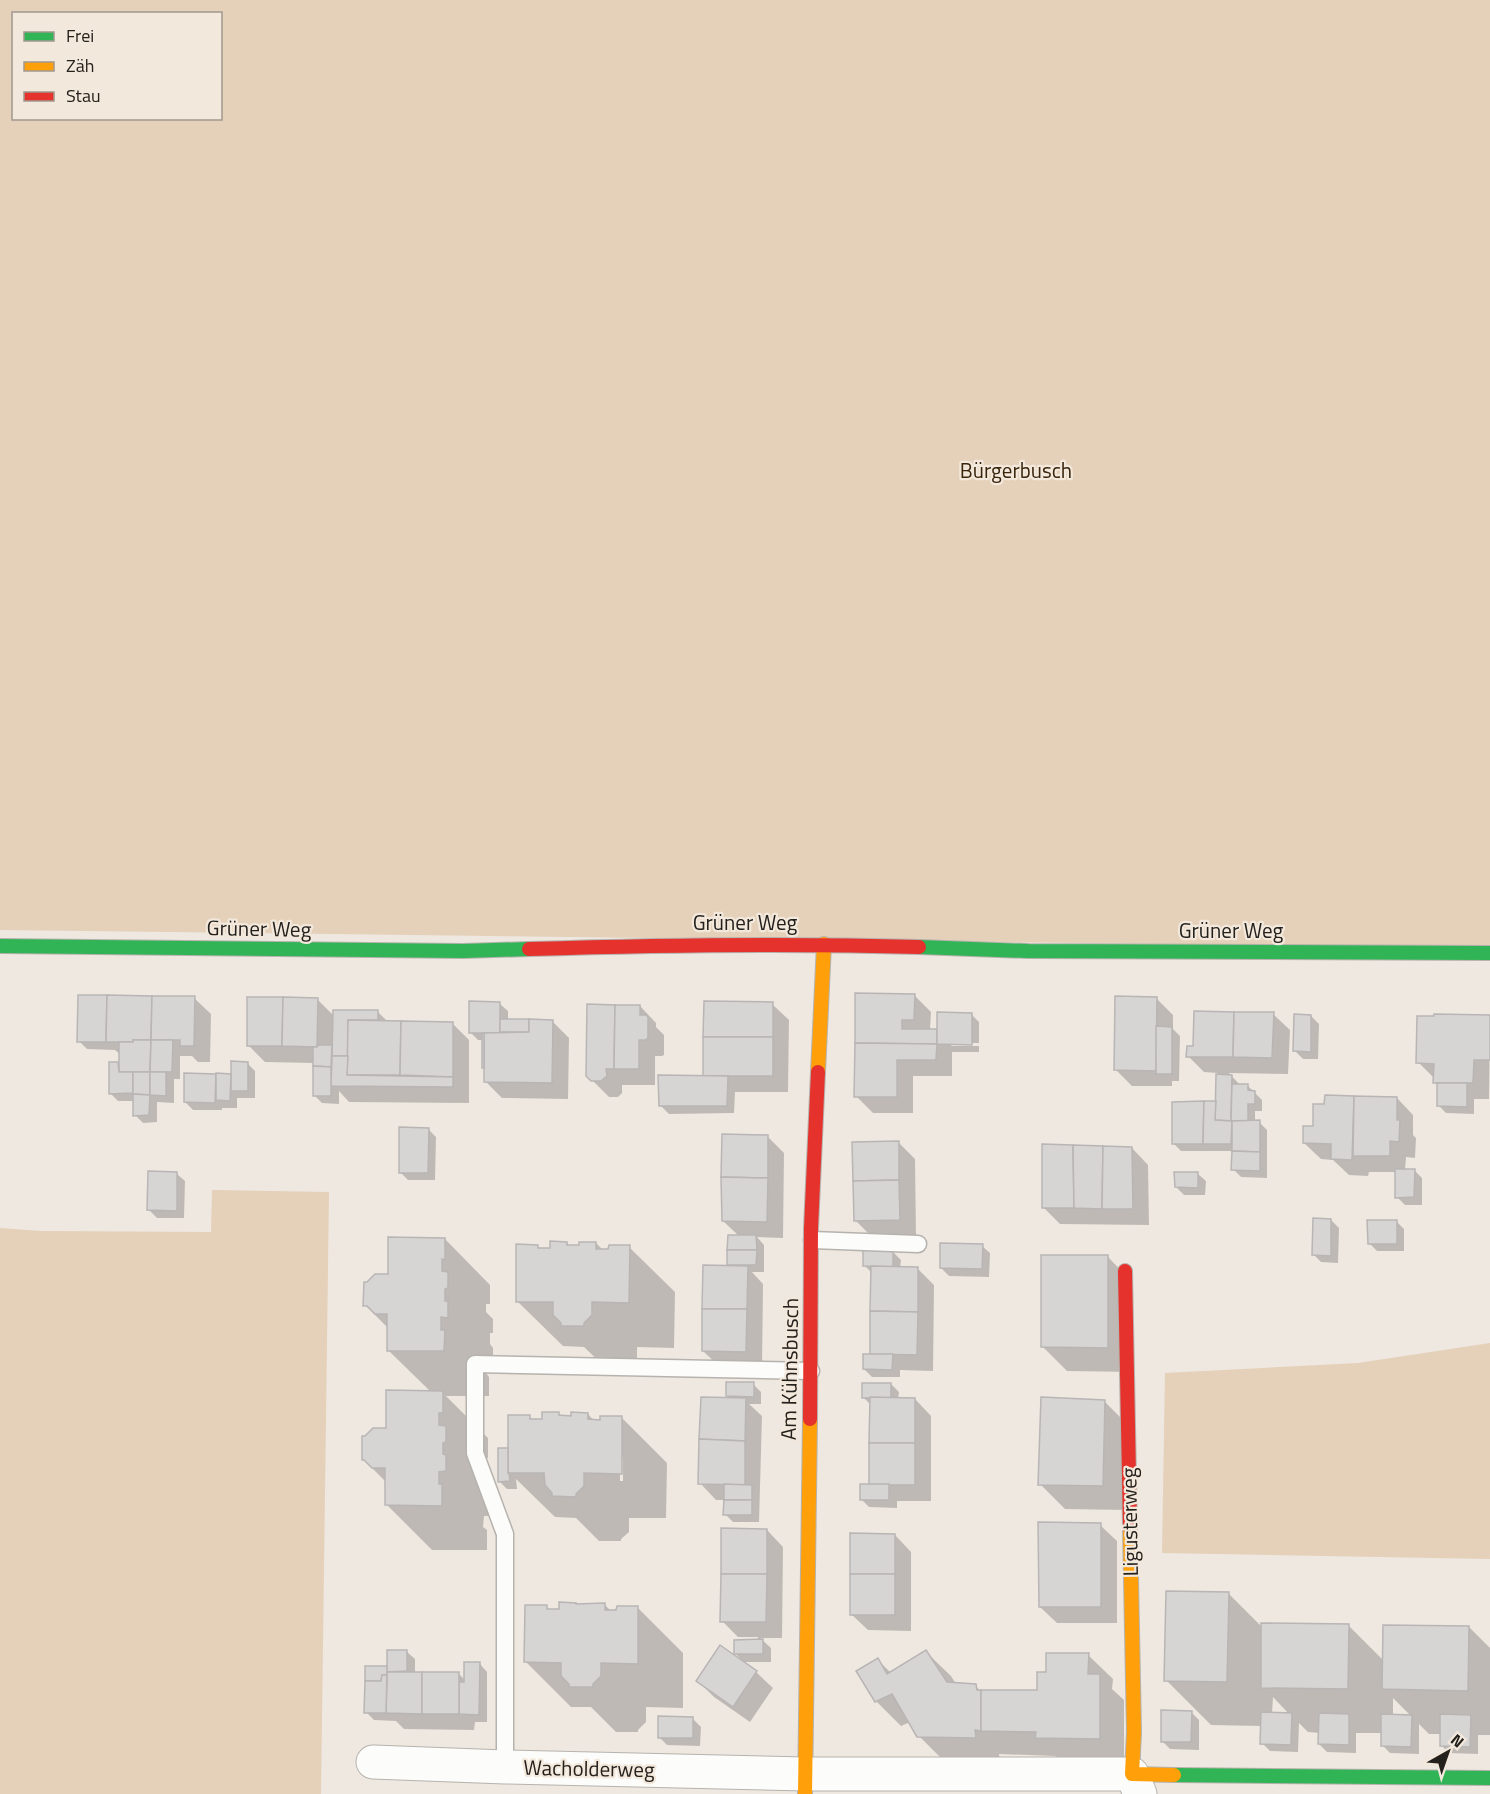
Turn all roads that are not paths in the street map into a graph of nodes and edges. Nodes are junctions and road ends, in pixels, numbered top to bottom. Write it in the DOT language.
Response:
graph roads {
  1 [pos="824,944"];
  2 [pos="0,946"];
  3 [pos="1490,954"];
  4 [pos="812,1240"];
  5 [pos="918,1244"];
  6 [pos="1125,1271"];
  7 [pos="811,1371"];
  8 [pos="373,1762"];
  9 [pos="505,1767"];
  10 [pos="1490,1778"];
  11 [pos="805,1784"];
  12 [pos="1136,1784"];
  13 [pos="1424,1786"];
  1 -- 2 [label="street, Grüner Weg"];
  1 -- 3 [label="street, Grüner Weg"];
  1 -- 4 [label="street, Am Kühnsbusch"];
  4 -- 5 [label="lane"];
  4 -- 7 [label="street, Am Kühnsbusch"];
  6 -- 12 [label="street, Ligusterweg"];
  7 -- 9 [label="lane"];
  7 -- 11 [label="street, Am Kühnsbusch"];
  8 -- 9 [label="street, Wacholderweg"];
  9 -- 11 [label="street, Wacholderweg"];
  10 -- 13 [label="street"];
  11 -- 12 [label="street"];
  12 -- 13 [label="street"];
}
